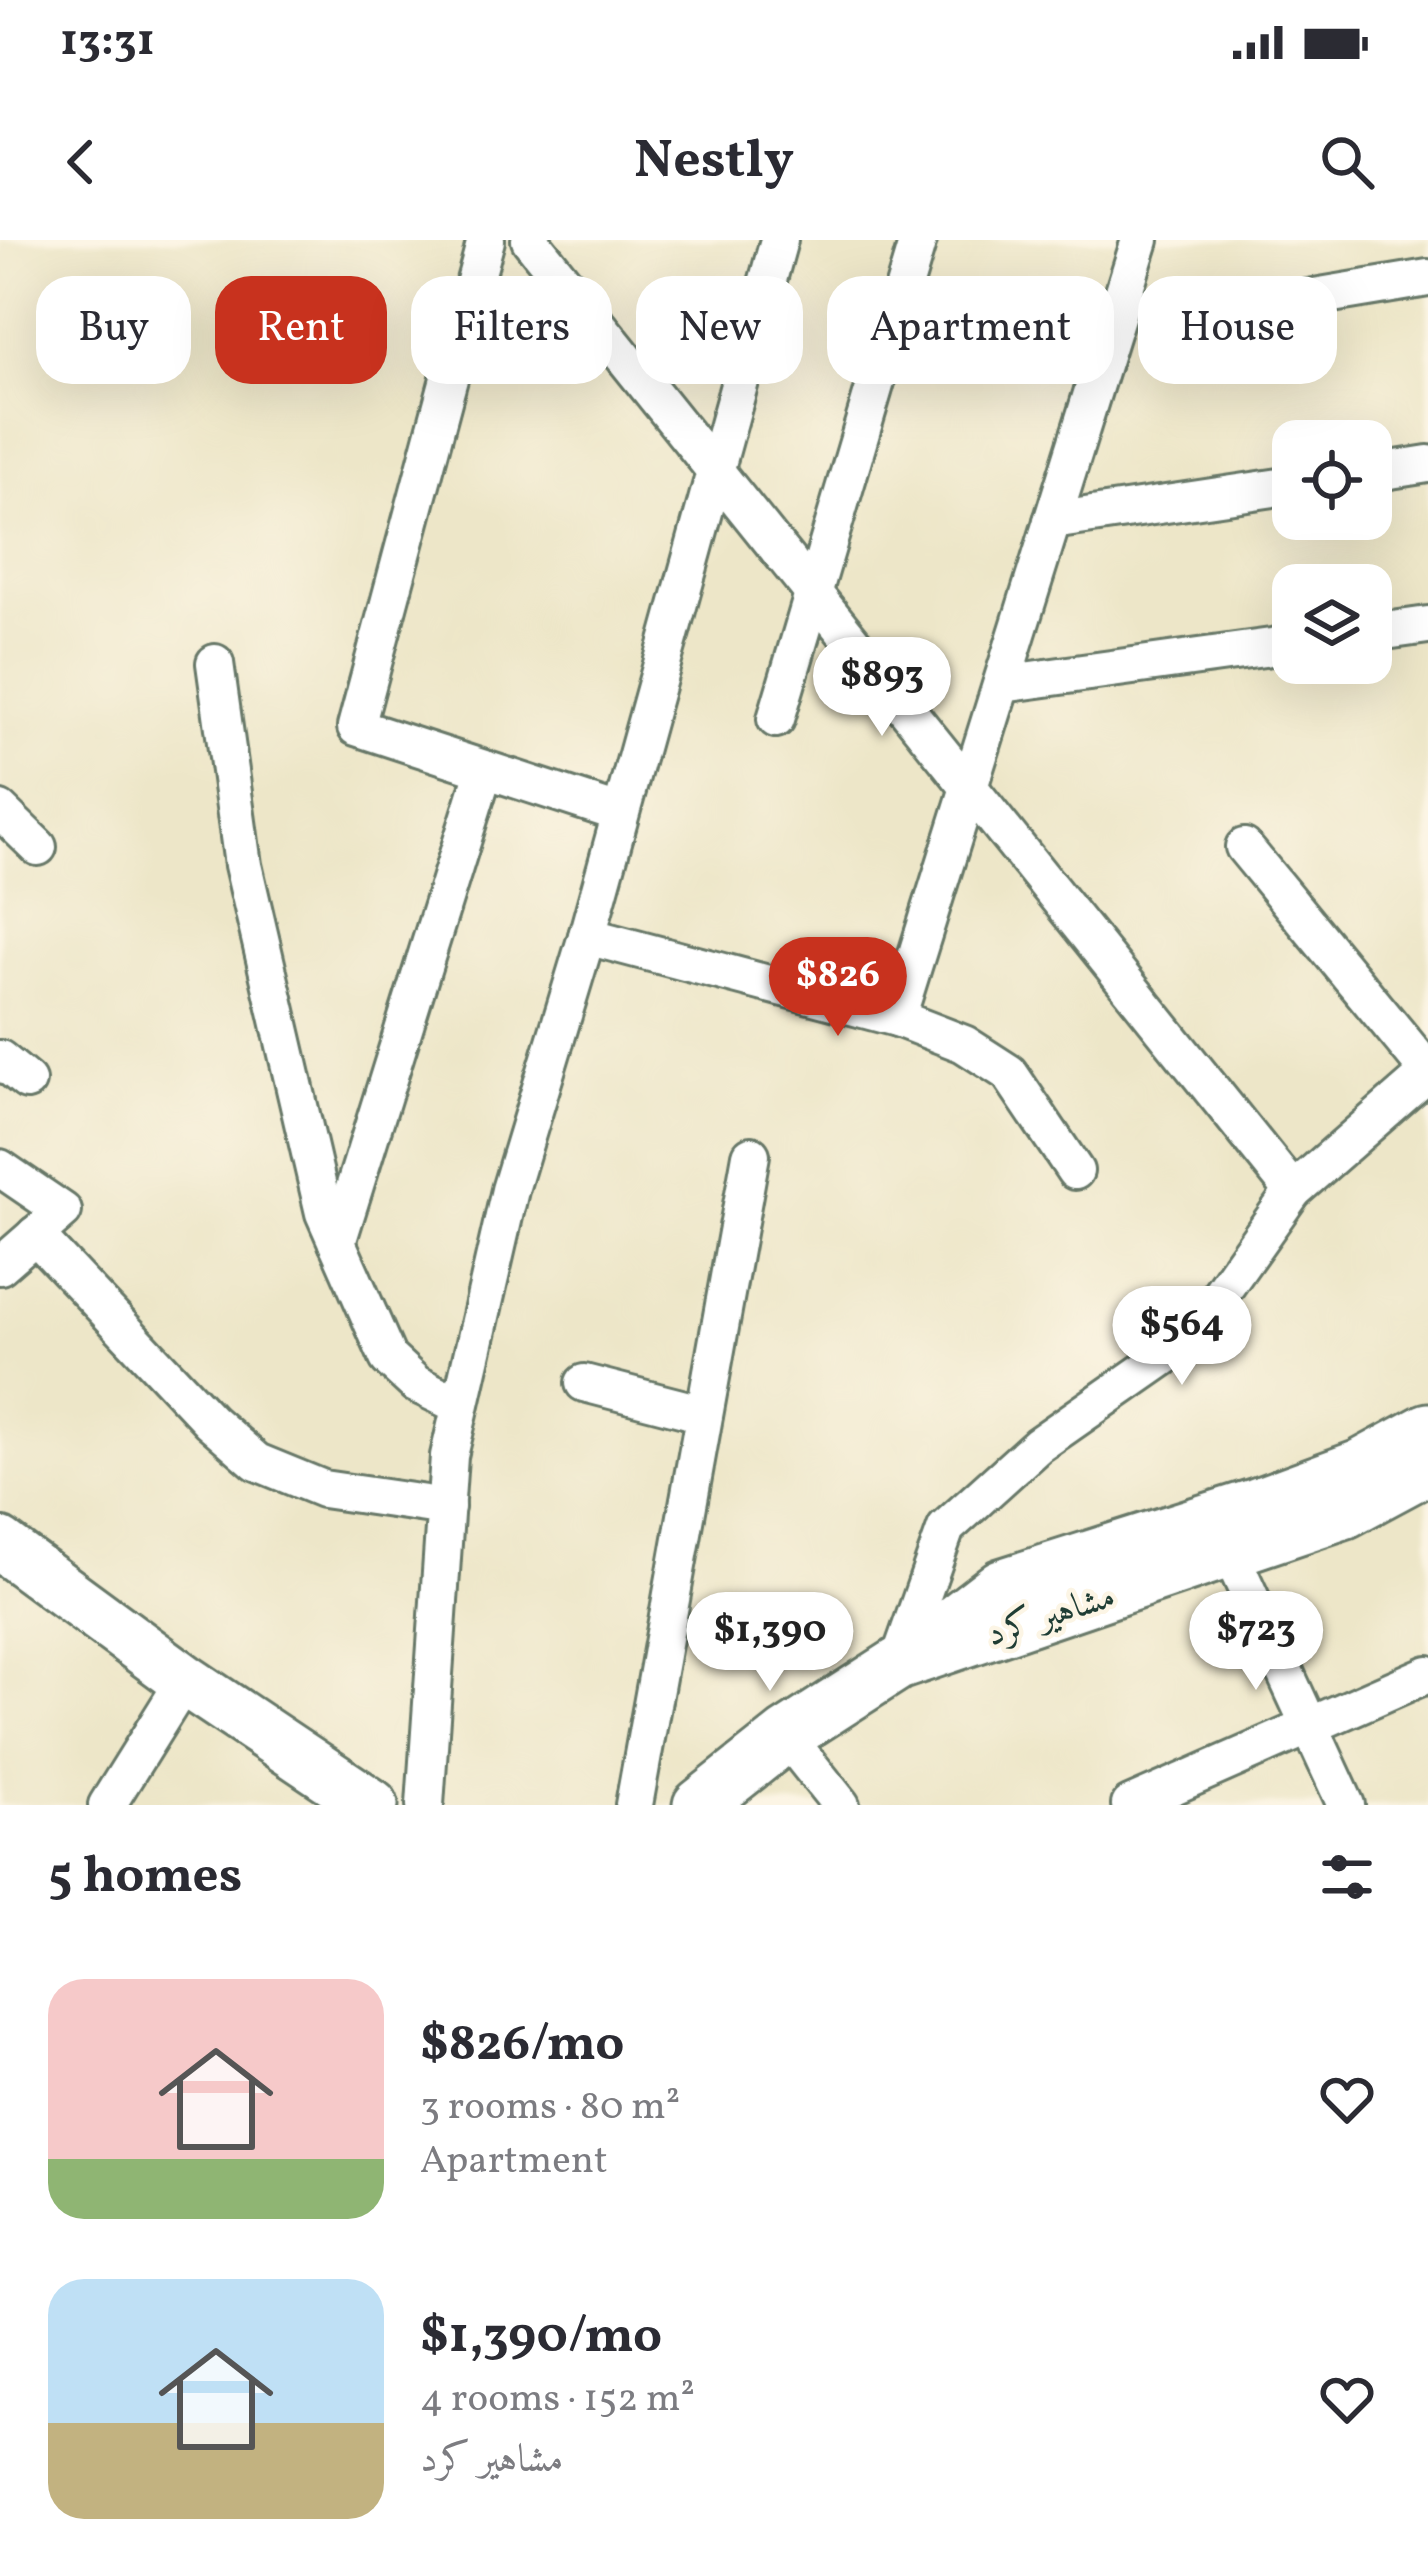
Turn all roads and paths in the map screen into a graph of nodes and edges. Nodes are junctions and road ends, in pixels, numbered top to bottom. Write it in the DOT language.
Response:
graph roads {
  1 [pos="486,240"];
  2 [pos="530,240"];
  3 [pos="779,240"];
  4 [pos="918,240"];
  5 [pos="1140,240"];
  6 [pos="1428,278"];
  7 [pos="1337,293"];
  8 [pos="1428,464"];
  9 [pos="1392,469"];
  10 [pos="717,473"];
  11 [pos="1272,487"];
  12 [pos="1052,521"];
  13 [pos="814,594"];
  14 [pos="1428,625"];
  15 [pos="1392,630"];
  16 [pos="1272,647"];
  17 [pos="214,664"];
  18 [pos="1002,684"];
  19 [pos="776,719"];
  20 [pos="484,771"];
  21 [pos="968,790"];
  22 [pos="0,810"];
  23 [pos="620,813"];
  24 [pos="38,847"];
  25 [pos="1244,847"];
  26 [pos="587,936"];
  27 [pos="897,1018"];
  28 [pos="1428,1072"];
  29 [pos="751,1155"];
  30 [pos="0,1168"];
  31 [pos="1075,1171"];
  32 [pos="1293,1191"];
  33 [pos="35,1235"];
  34 [pos="337,1243"];
  35 [pos="0,1267"];
  36 [pos="584,1383"];
  37 [pos="459,1405"];
  38 [pos="704,1414"];
  39 [pos="1428,1429"];
  40 [pos="1428,1468"];
  41 [pos="446,1507"];
  42 [pos="0,1544"];
  43 [pos="1230,1553"];
  44 [pos="898,1664"];
  45 [pos="1428,1674"];
  46 [pos="185,1681"];
  47 [pos="1311,1726"];
  48 [pos="786,1736"];
  49 [pos="1145,1802"];
  50 [pos="107,1805"];
  51 [pos="372,1805"];
  52 [pos="425,1805"];
  53 [pos="634,1805"];
  54 [pos="699,1805"];
  55 [pos="841,1805"];
  56 [pos="1346,1805"];
  1 -- 20 [label="street"];
  2 -- 10 [label="street"];
  3 -- 10 [label="street"];
  4 -- 13 [label="street"];
  5 -- 12 [label="street"];
  6 -- 7 [label="street"];
  8 -- 9 [label="street"];
  10 -- 13 [label="street"];
  10 -- 23 [label="street"];
  11 -- 12 [label="street"];
  12 -- 18 [label="street"];
  13 -- 19 [label="street"];
  13 -- 21 [label="street"];
  14 -- 15 [label="street"];
  16 -- 18 [label="street"];
  17 -- 34 [label="street"];
  18 -- 21 [label="street"];
  20 -- 23 [label="street"];
  20 -- 34 [label="street"];
  21 -- 27 [label="street"];
  21 -- 32 [label="street"];
  22 -- 24 [label="street"];
  23 -- 26 [label="street"];
  25 -- 28 [label="street"];
  26 -- 27 [label="street"];
  26 -- 37 [label="street"];
  27 -- 31 [label="street"];
  28 -- 32 [label="street"];
  29 -- 38 [label="street"];
  30 -- 33 [label="street"];
  32 -- 44 [label="street"];
  33 -- 35 [label="street"];
  33 -- 41 [label="street"];
  34 -- 37 [label="street"];
  36 -- 38 [label="street"];
  37 -- 41 [label="street"];
  38 -- 53 [label="street"];
  39 -- 44 [label="street"];
  40 -- 43 [label="street, مشاهیر کرد"];
  41 -- 52 [label="street"];
  42 -- 46 [label="street"];
  43 -- 44 [label="street, مشاهیر کرد"];
  43 -- 47 [label="street"];
  44 -- 48 [label="street, مشاهیر کرد"];
  45 -- 47 [label="street"];
  46 -- 50 [label="street"];
  46 -- 51 [label="street"];
  47 -- 49 [label="street"];
  47 -- 56 [label="street"];
  48 -- 54 [label="street, مشاهیر کرد"];
  48 -- 55 [label="street"];
}
